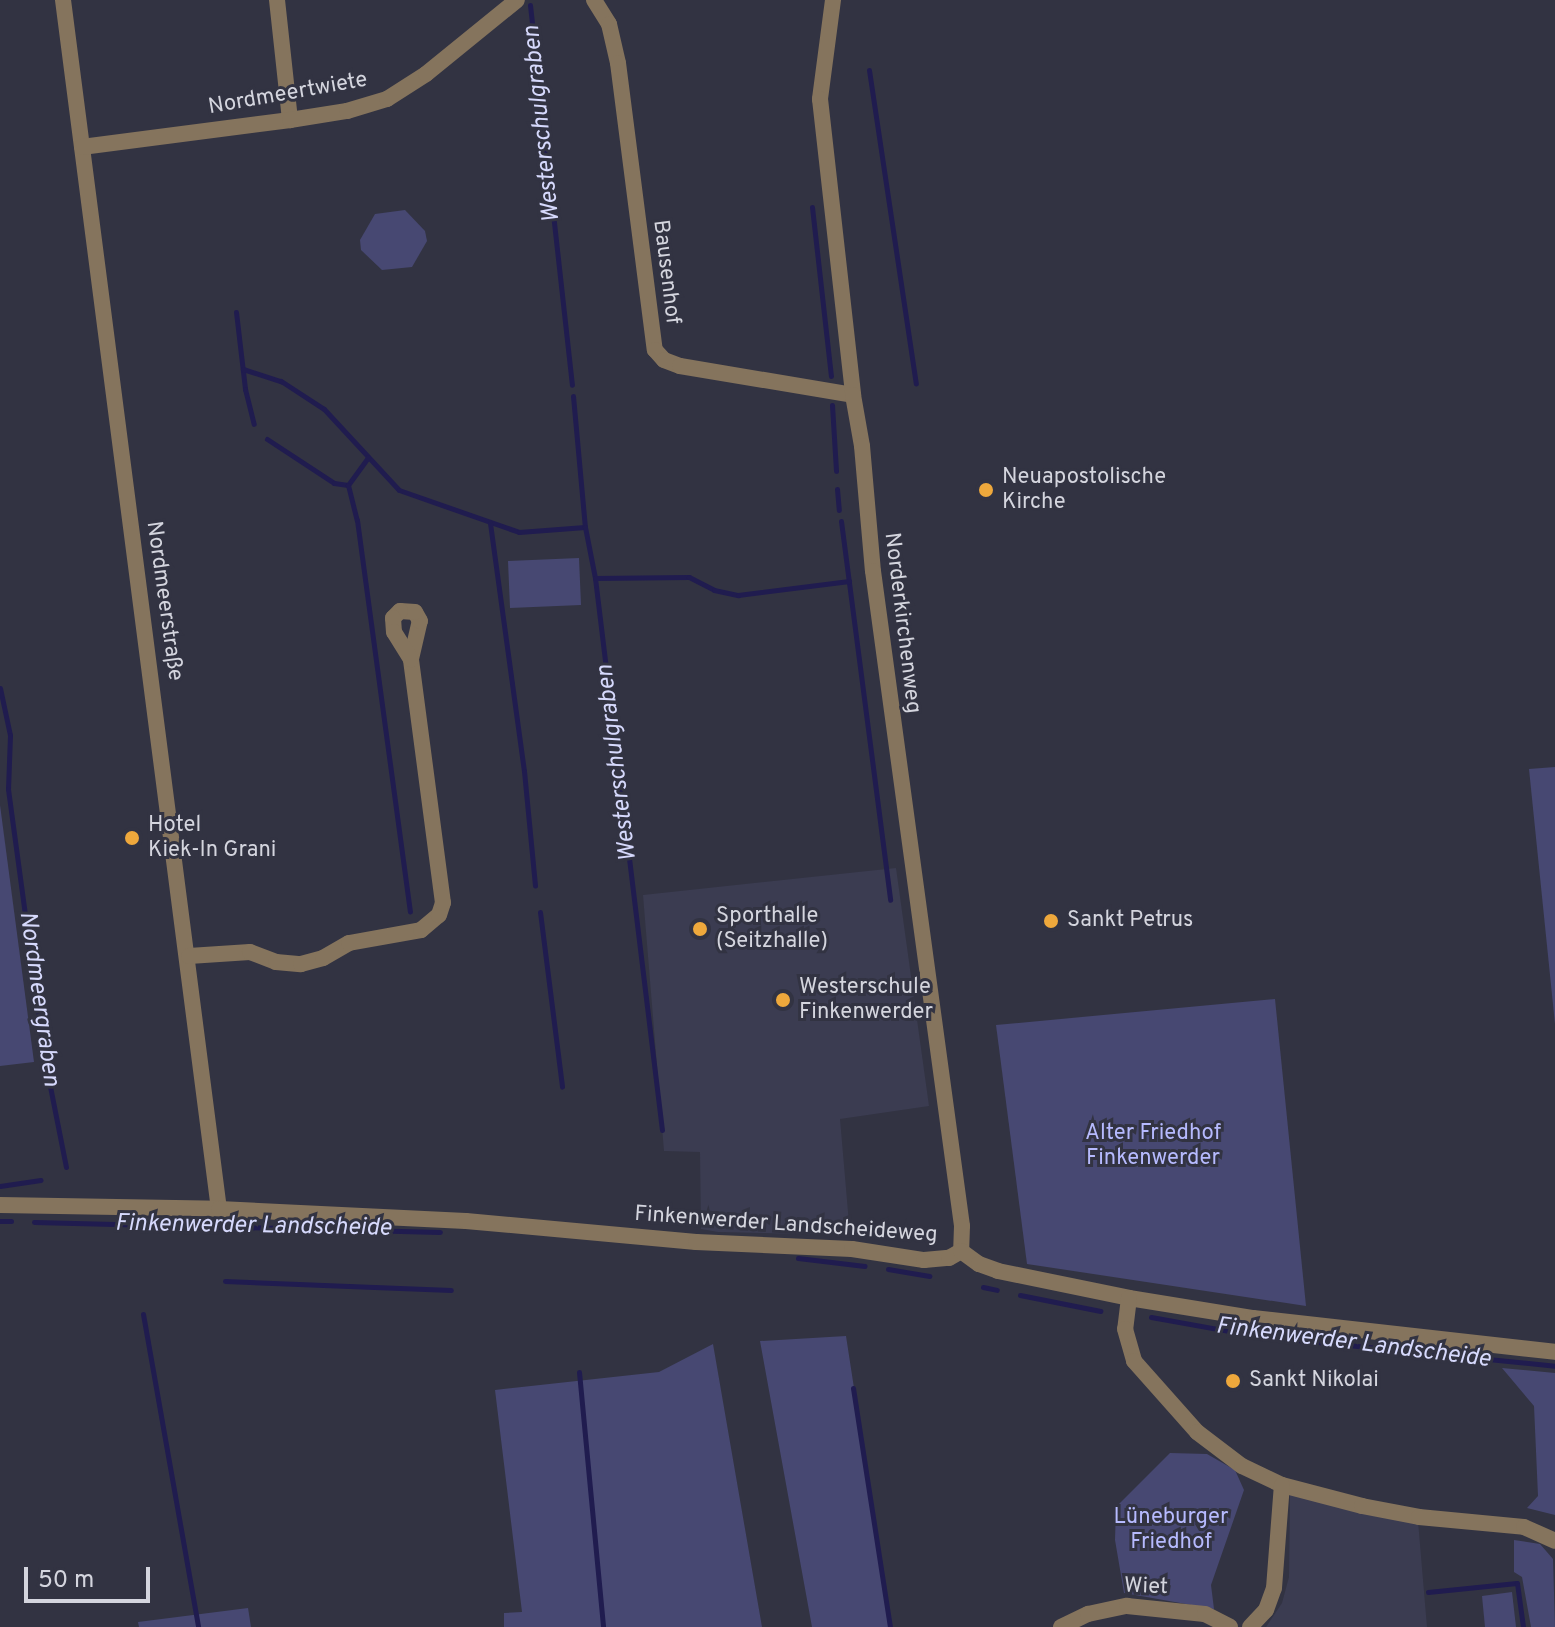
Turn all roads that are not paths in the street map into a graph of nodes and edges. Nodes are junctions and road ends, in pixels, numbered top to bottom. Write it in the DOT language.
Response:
graph roads {
  1 [pos="63,0"];
  2 [pos="277,0"];
  3 [pos="517,0"];
  4 [pos="594,0"];
  5 [pos="833,0"];
  6 [pos="290,120"];
  7 [pos="82,147"];
  8 [pos="853,395"];
  9 [pos="411,659"];
  10 [pos="189,956"];
  11 [pos="0,1205"];
  12 [pos="219,1209"];
  13 [pos="961,1251"];
  14 [pos="1129,1298"];
  15 [pos="1555,1352"];
  16 [pos="1282,1485"];
  17 [pos="1555,1541"];
  18 [pos="1061,1627"];
  19 [pos="1230,1627"];
  20 [pos="1250,1627"];
  1 -- 7 [label="street, Nordmeerstraße"];
  2 -- 6 [label="street"];
  3 -- 6 [label="street, Nordmeertwiete"];
  4 -- 8 [label="street, Bausenhof"];
  5 -- 8 [label="street, Norderkirchenweg"];
  6 -- 7 [label="street, Nordmeertwiete"];
  7 -- 10 [label="street, Nordmeerstraße"];
  8 -- 13 [label="street, Norderkirchenweg"];
  9 -- 10 [label="street"];
  10 -- 12 [label="street, Nordmeerstraße"];
  11 -- 12 [label="street, Finkenwerder Landscheideweg"];
  12 -- 13 [label="street, Finkenwerder Landscheideweg"];
  13 -- 14 [label="street, Finkenwerder Landscheideweg"];
  14 -- 15 [label="street, Finkenwerder Landscheideweg"];
  14 -- 16 [label="street"];
  16 -- 17 [label="street"];
  16 -- 20 [label="street"];
  18 -- 19 [label="street, Wiet"];
}
